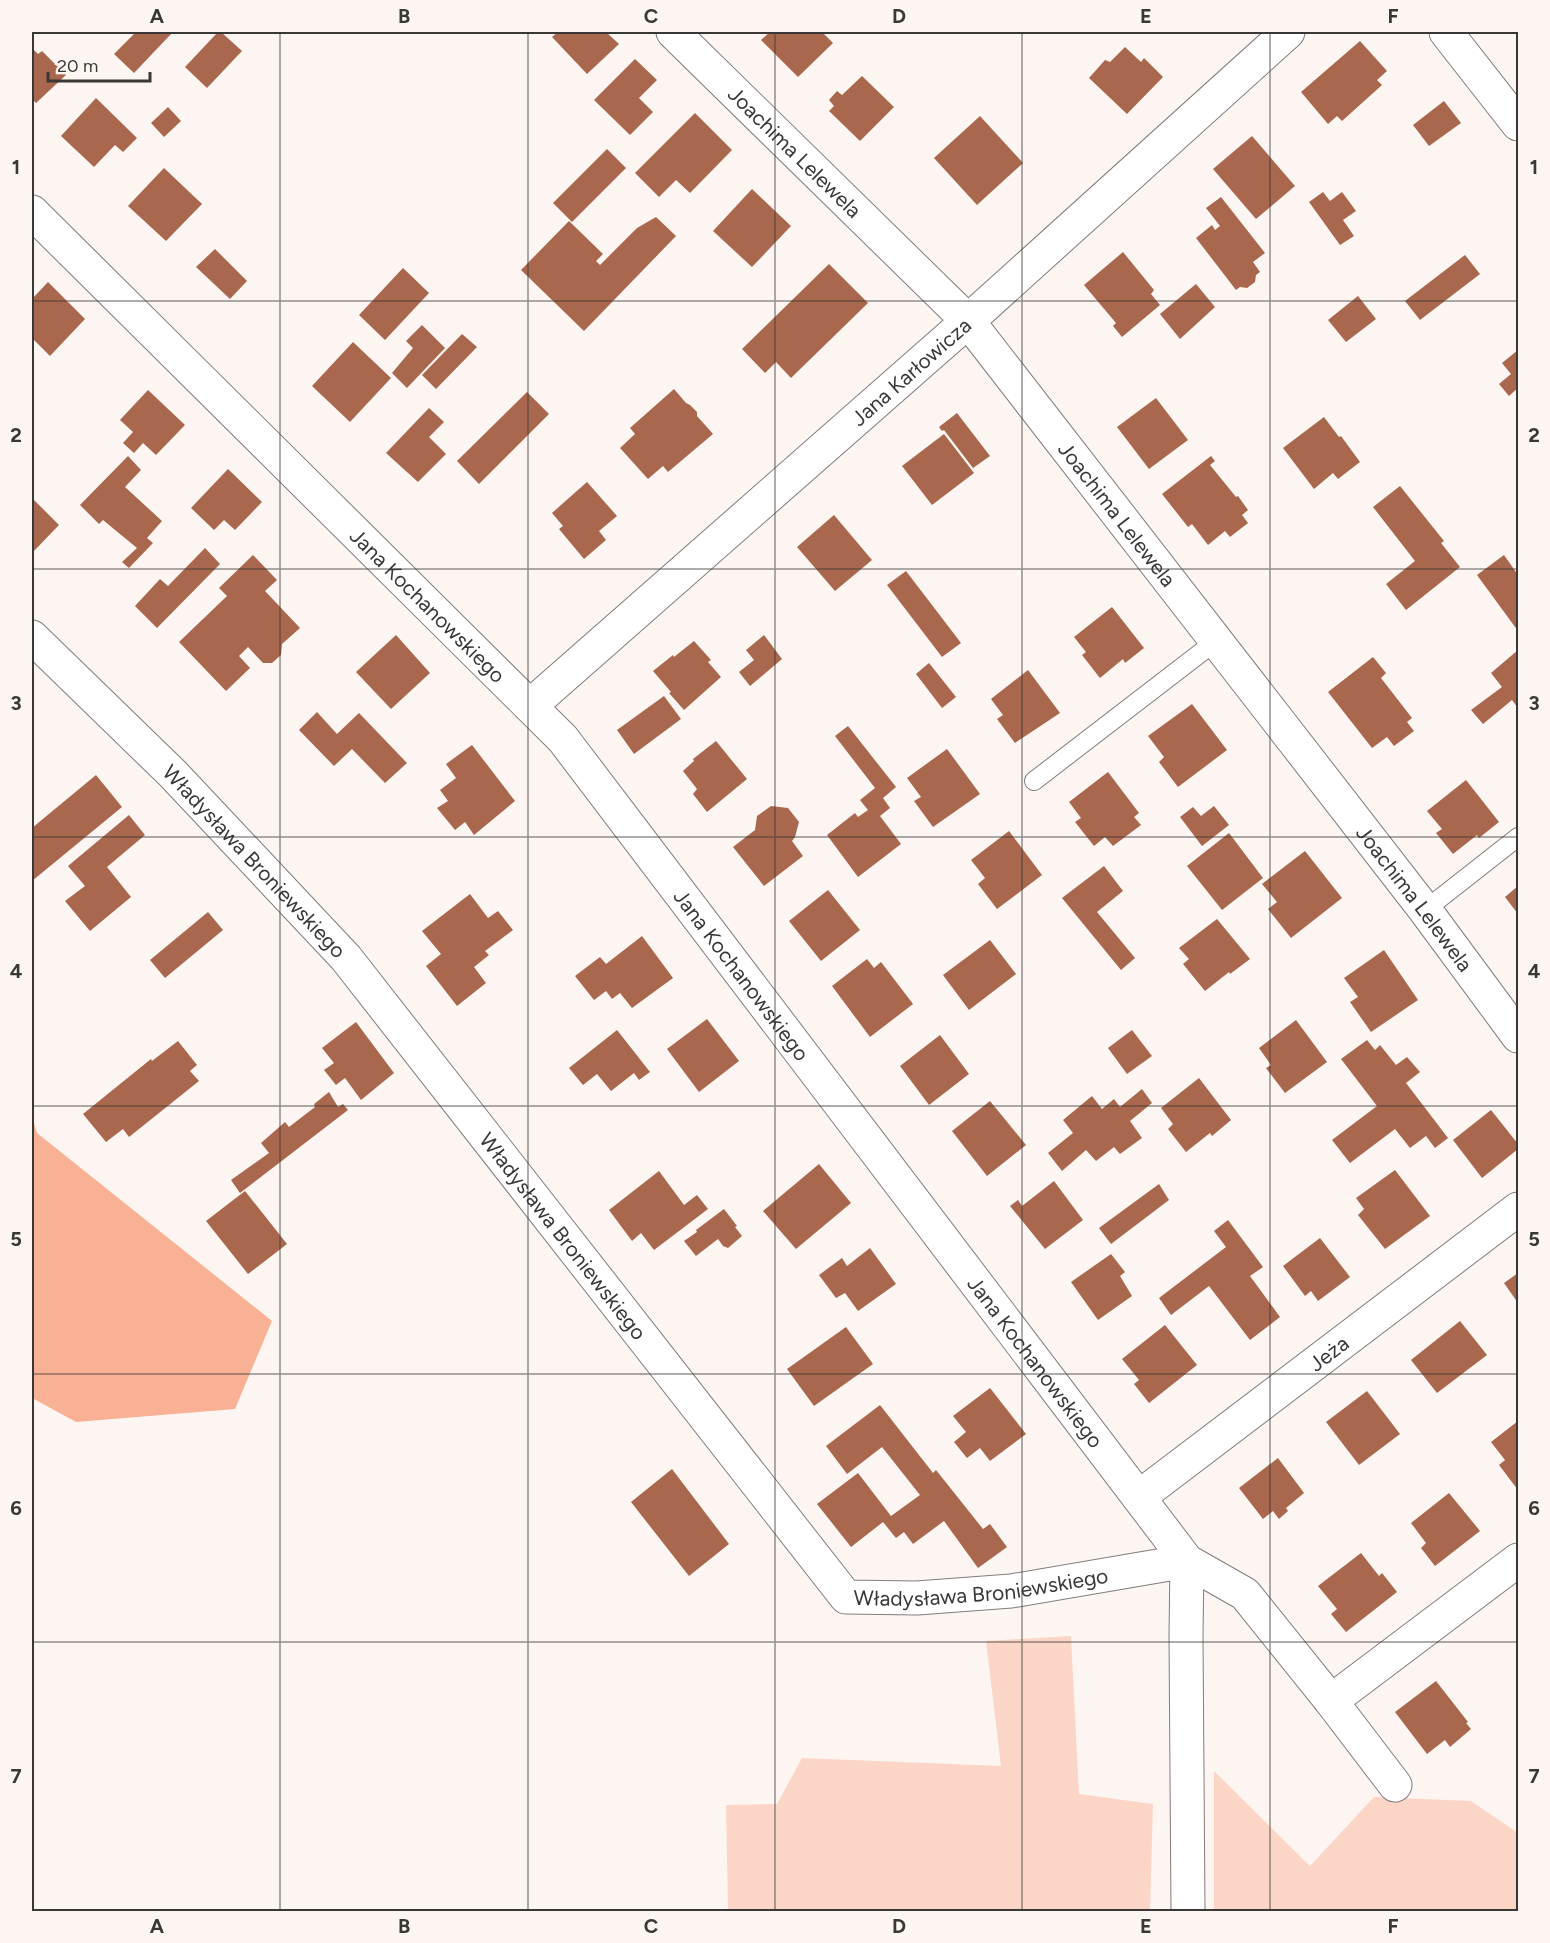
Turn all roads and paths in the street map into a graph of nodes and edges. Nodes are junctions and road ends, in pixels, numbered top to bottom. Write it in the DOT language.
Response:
graph roads {
  1 [pos="673,32"];
  2 [pos="1288,32"];
  3 [pos="1446,32"];
  4 [pos="1518,124"];
  5 [pos="32,212"];
  6 [pos="968,321"];
  7 [pos="32,638"];
  8 [pos="1216,641"];
  9 [pos="530,706"];
  10 [pos="1034,781"];
  11 [pos="1518,837"];
  12 [pos="1425,910"];
  13 [pos="1518,1036"];
  14 [pos="1518,1209"];
  15 [pos="1139,1497"];
  16 [pos="1518,1560"];
  17 [pos="1187,1561"];
  18 [pos="1332,1701"];
  19 [pos="1395,1785"];
  20 [pos="1188,1911"];
  1 -- 6 [label="street, Joachima Lelewela"];
  2 -- 6 [label="street, Jana Karłowicza"];
  3 -- 4 [label="street"];
  5 -- 9 [label="street, Jana Kochanowskiego"];
  6 -- 8 [label="street, Joachima Lelewela"];
  6 -- 9 [label="street, Jana Karłowicza"];
  7 -- 17 [label="street, Władysława Broniewskiego"];
  8 -- 10 [label="lane"];
  8 -- 12 [label="street, Joachima Lelewela"];
  9 -- 15 [label="street, Jana Kochanowskiego"];
  11 -- 12 [label="lane"];
  12 -- 13 [label="street, Joachima Lelewela"];
  14 -- 15 [label="street, Jeża"];
  15 -- 17 [label="street, Jana Kochanowskiego"];
  16 -- 18 [label="street"];
  17 -- 18 [label="street, Jana Kochanowskiego"];
  17 -- 20 [label="street"];
  18 -- 19 [label="street, Jana Kochanowskiego"];
}
